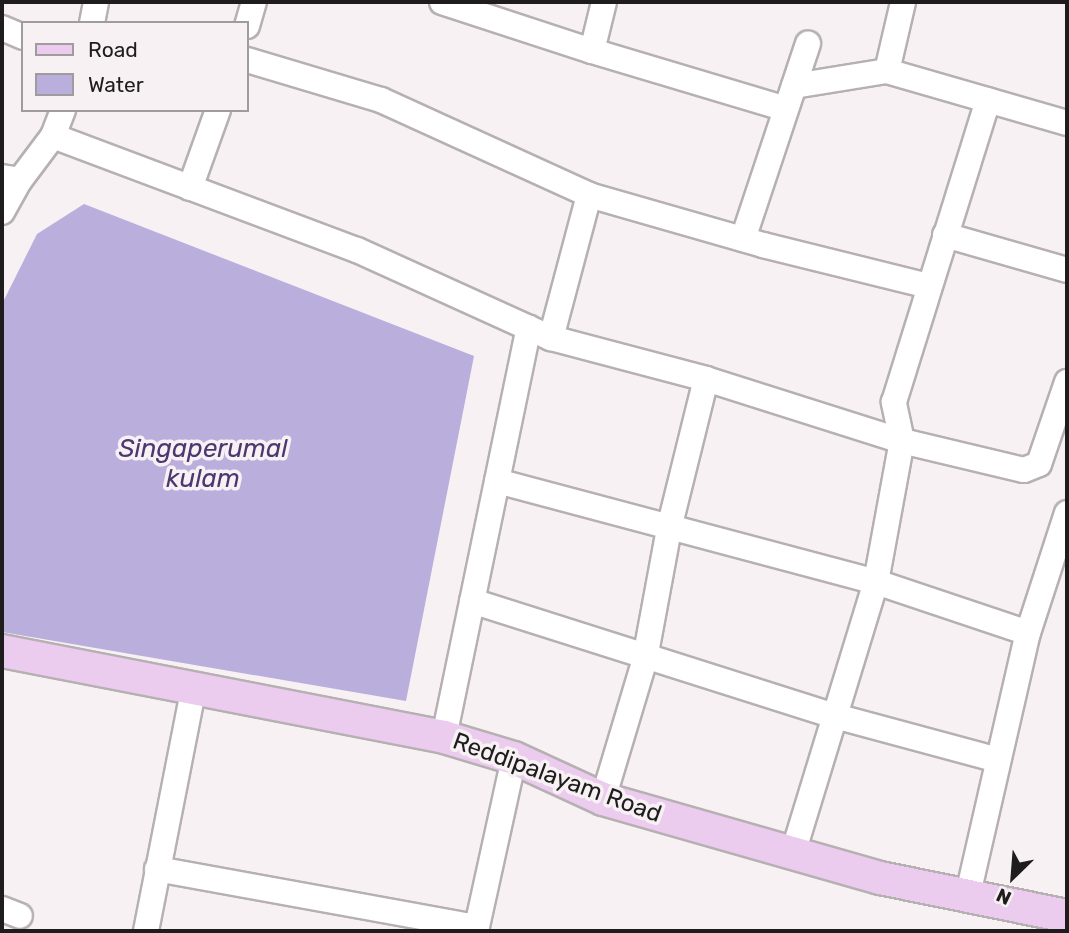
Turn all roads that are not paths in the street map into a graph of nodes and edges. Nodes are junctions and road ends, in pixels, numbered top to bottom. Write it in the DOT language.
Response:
graph roads {
  1 [pos="96,2"];
  2 [pos="254,2"];
  3 [pos="442,2"];
  4 [pos="604,2"];
  5 [pos="903,2"];
  6 [pos="92,21"];
  7 [pos="248,23"];
  8 [pos="2,28"];
  9 [pos="21,36"];
  10 [pos="808,44"];
  11 [pos="592,51"];
  12 [pos="248,60"];
  13 [pos="887,71"];
  14 [pos="790,98"];
  15 [pos="988,100"];
  16 [pos="62,112"];
  17 [pos="217,112"];
  18 [pos="1067,123"];
  19 [pos="53,136"];
  20 [pos="11,178"];
  21 [pos="190,188"];
  22 [pos="589,195"];
  23 [pos="2,212"];
  24 [pos="945,235"];
  25 [pos="743,239"];
  26 [pos="1067,270"];
  27 [pos="929,286"];
  28 [pos="540,333"];
  29 [pos="706,379"];
  30 [pos="1067,382"];
  31 [pos="902,440"];
  32 [pos="497,481"];
  33 [pos="1067,513"];
  34 [pos="669,529"];
  35 [pos="876,582"];
  36 [pos="472,601"];
  37 [pos="1028,634"];
  38 [pos="2,651"];
  39 [pos="645,659"];
  40 [pos="194,687"];
  41 [pos="835,716"];
  42 [pos="444,737"];
  43 [pos="514,758"];
  44 [pos="998,760"];
  45 [pos="603,799"];
  46 [pos="793,853"];
  47 [pos="157,869"];
  48 [pos="968,894"];
  49 [pos="1067,916"];
  50 [pos="476,929"];
  51 [pos="146,931"];
  1 -- 6 [label="street"];
  2 -- 7 [label="street"];
  3 -- 11 [label="street"];
  4 -- 11 [label="street"];
  5 -- 13 [label="street"];
  8 -- 9 [label="street"];
  10 -- 14 [label="street"];
  11 -- 14 [label="street"];
  12 -- 22 [label="street"];
  13 -- 14 [label="street"];
  13 -- 15 [label="street"];
  14 -- 25 [label="street"];
  15 -- 18 [label="street"];
  15 -- 24 [label="street"];
  16 -- 19 [label="street"];
  17 -- 21 [label="street"];
  19 -- 20 [label="street"];
  19 -- 21 [label="street"];
  20 -- 23 [label="street"];
  21 -- 28 [label="street"];
  22 -- 25 [label="street"];
  22 -- 28 [label="street"];
  24 -- 26 [label="street"];
  24 -- 27 [label="street"];
  25 -- 27 [label="street"];
  27 -- 31 [label="street"];
  28 -- 29 [label="street"];
  28 -- 32 [label="street"];
  29 -- 31 [label="street"];
  29 -- 34 [label="street"];
  30 -- 31 [label="street"];
  31 -- 35 [label="street"];
  32 -- 34 [label="street"];
  32 -- 36 [label="street"];
  33 -- 37 [label="street"];
  34 -- 35 [label="street"];
  34 -- 39 [label="street"];
  35 -- 37 [label="street"];
  35 -- 41 [label="street"];
  36 -- 39 [label="street"];
  36 -- 42 [label="street"];
  37 -- 44 [label="street"];
  38 -- 40 [label="main road, Reddipalayam Road"];
  39 -- 41 [label="street"];
  39 -- 45 [label="street"];
  40 -- 42 [label="main road, Reddipalayam Road"];
  40 -- 47 [label="street"];
  41 -- 44 [label="street"];
  41 -- 46 [label="street"];
  42 -- 43 [label="main road, Reddipalayam Road"];
  43 -- 45 [label="main road, Reddipalayam Road"];
  43 -- 50 [label="street"];
  44 -- 48 [label="street"];
  45 -- 46 [label="main road, Reddipalayam Road"];
  46 -- 48 [label="main road, Reddipalayam Road"];
  47 -- 50 [label="street"];
  47 -- 51 [label="street"];
  48 -- 49 [label="main road, Reddipalayam Road"];
}
